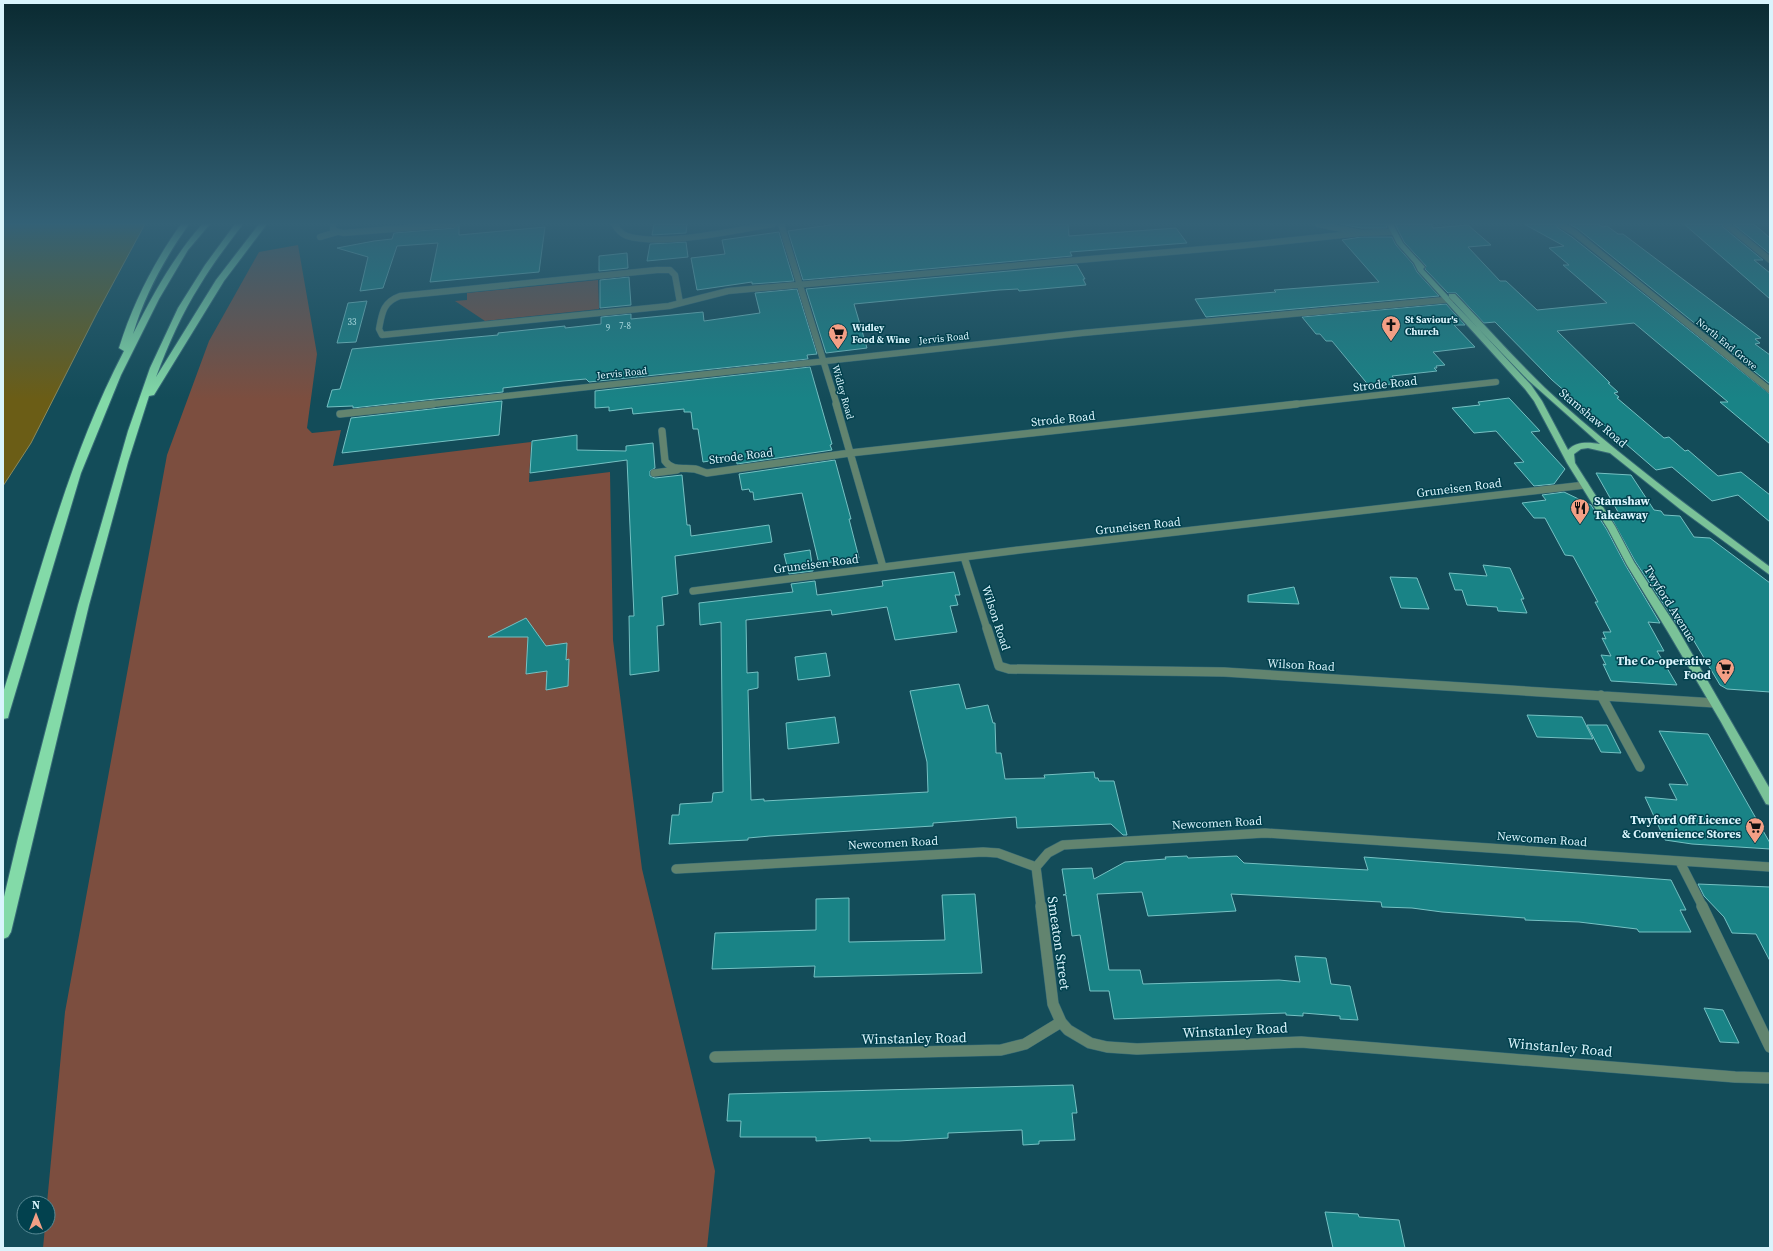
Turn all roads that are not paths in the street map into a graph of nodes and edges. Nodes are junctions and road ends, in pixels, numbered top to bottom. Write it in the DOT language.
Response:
graph roads {
  1 [pos="149,282"];
  2 [pos="165,282"];
  3 [pos="197,282"];
  4 [pos="219,282"];
  5 [pos="535,282"];
  6 [pos="676,282"];
  7 [pos="819,282"];
  8 [pos="1431,282"];
  9 [pos="1439,282"];
  10 [pos="1636,282"];
  11 [pos="800,284"];
  12 [pos="1456,299"];
  13 [pos="1447,300"];
  14 [pos="680,303"];
  15 [pos="824,361"];
  16 [pos="116,375"];
  17 [pos="1496,382"];
  18 [pos="1770,390"];
  19 [pos="340,414"];
  20 [pos="135,420"];
  21 [pos="662,431"];
  22 [pos="850,453"];
  23 [pos="1621,456"];
  24 [pos="1571,463"];
  25 [pos="683,469"];
  26 [pos="654,473"];
  27 [pos="1585,485"];
  28 [pos="964,557"];
  29 [pos="883,567"];
  30 [pos="1770,572"];
  31 [pos="693,591"];
  32 [pos="1601,695"];
  33 [pos="1715,703"];
  34 [pos="3,714"];
  35 [pos="1640,767"];
  36 [pos="1770,800"];
  37 [pos="1680,862"];
  38 [pos="1036,867"];
  39 [pos="1770,868"];
  40 [pos="676,869"];
  41 [pos="3,932"];
  42 [pos="1061,1022"];
  43 [pos="1770,1047"];
  44 [pos="715,1057"];
  45 [pos="1770,1078"];
  1 -- 16 [label="highway"];
  2 -- 16 [label="highway"];
  3 -- 20 [label="highway"];
  4 -- 20 [label="highway"];
  5 -- 14 [label="street"];
  6 -- 14 [label="street"];
  7 -- 11 [label="street"];
  8 -- 13 [label="main road, Twyford Avenue"];
  9 -- 12 [label="main road, Stamshaw Road"];
  10 -- 18 [label="street, North End Grove"];
  11 -- 14 [label="street"];
  11 -- 15 [label="street, Widley Road"];
  12 -- 13 [label="street, Jervis Road"];
  12 -- 23 [label="main road, Stamshaw Road"];
  13 -- 15 [label="street, Jervis Road"];
  13 -- 24 [label="main road, Twyford Avenue"];
  15 -- 19 [label="street, Jervis Road"];
  15 -- 22 [label="street, Widley Road"];
  16 -- 34 [label="highway"];
  17 -- 22 [label="street, Strode Road"];
  20 -- 41 [label="highway"];
  21 -- 25 [label="street, Strode Road"];
  22 -- 25 [label="street, Strode Road"];
  22 -- 29 [label="street, Widley Road"];
  23 -- 24 [label="main road"];
  23 -- 30 [label="main road, Stamshaw Road"];
  24 -- 27 [label="main road, Twyford Avenue"];
  25 -- 26 [label="street"];
  27 -- 28 [label="street, Gruneisen Road"];
  27 -- 33 [label="main road, Twyford Avenue"];
  28 -- 29 [label="street, Gruneisen Road"];
  28 -- 32 [label="street, Wilson Road"];
  29 -- 31 [label="street, Gruneisen Road"];
  32 -- 33 [label="street, Wilson Road"];
  32 -- 35 [label="street"];
  33 -- 36 [label="main road, Twyford Avenue"];
  37 -- 38 [label="street, Newcomen Road"];
  37 -- 39 [label="street, Newcomen Road"];
  37 -- 43 [label="street"];
  38 -- 40 [label="street, Newcomen Road"];
  38 -- 42 [label="street, Smeaton Street"];
  42 -- 44 [label="street, Winstanley Road"];
  42 -- 45 [label="street, Winstanley Road"];
}
